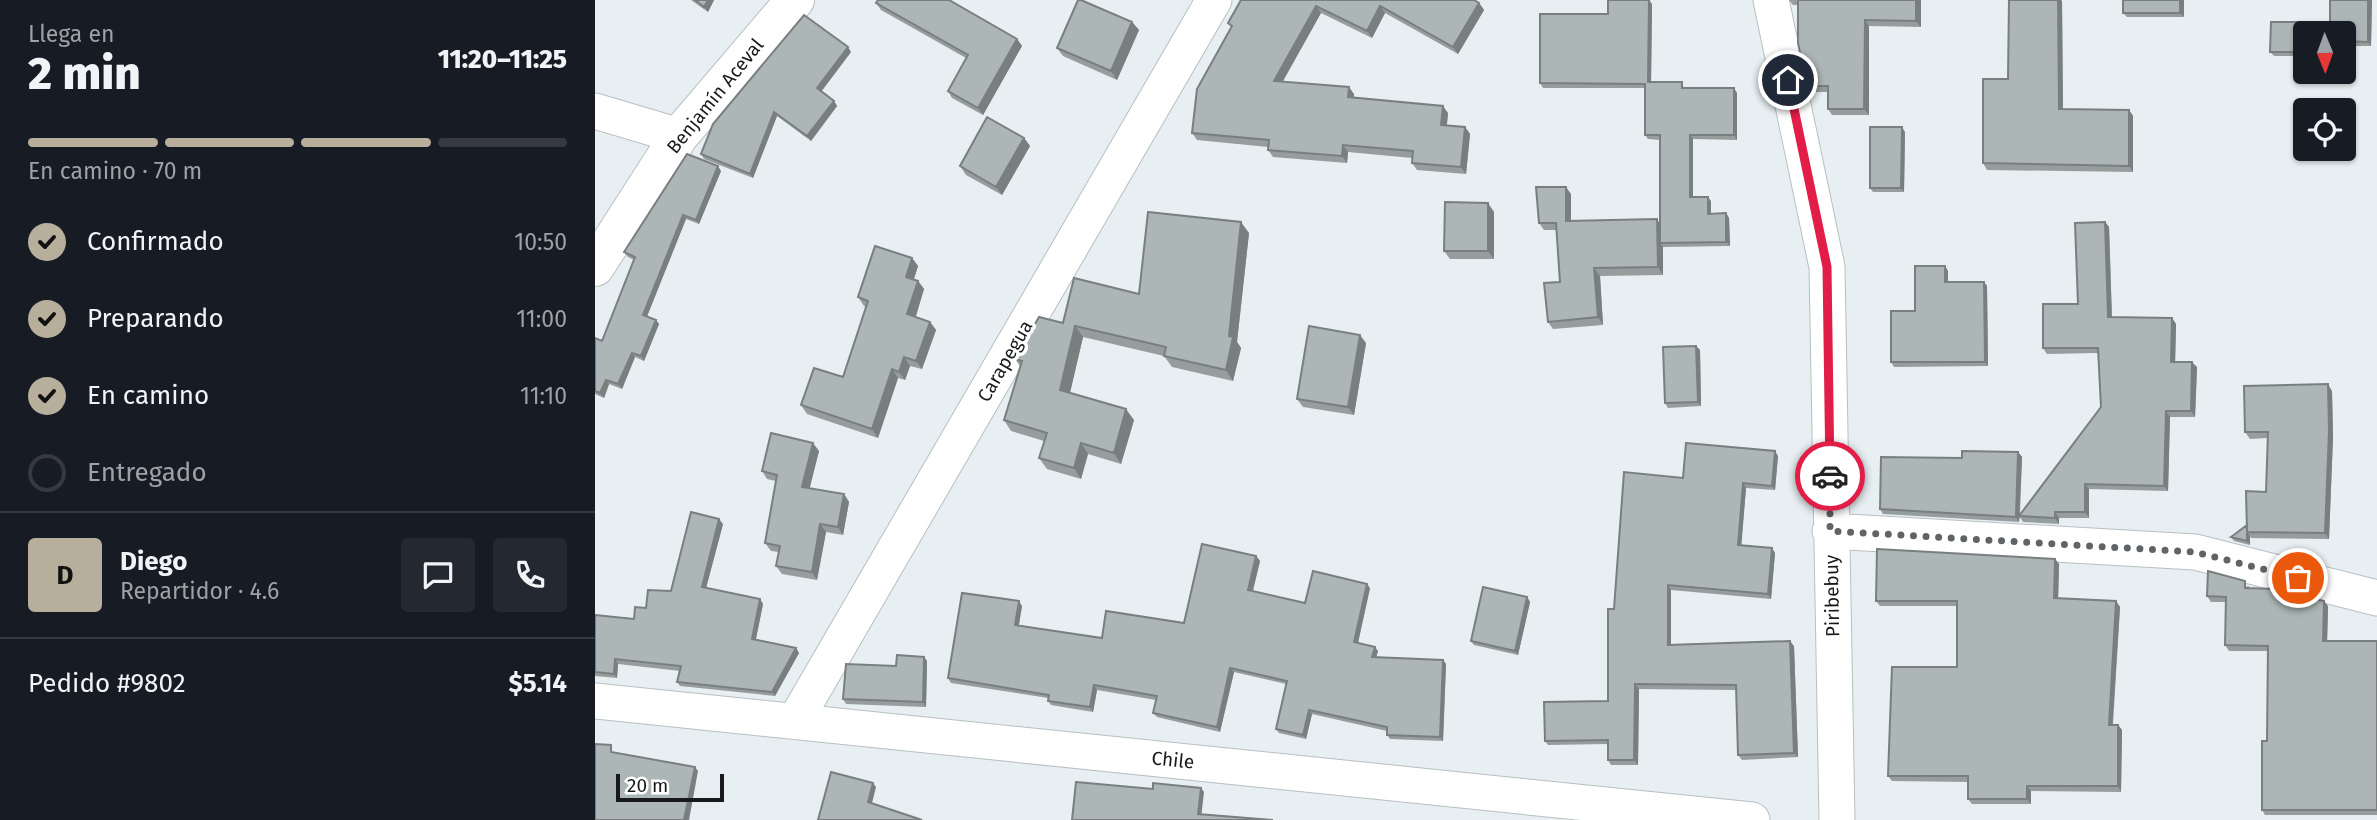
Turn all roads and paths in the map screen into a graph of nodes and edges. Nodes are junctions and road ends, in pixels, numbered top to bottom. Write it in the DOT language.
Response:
graph roads {
  1 [pos="795,0"];
  2 [pos="1214,0"];
  3 [pos="1771,0"];
  4 [pos="595,111"];
  5 [pos="678,136"];
  6 [pos="595,267"];
  7 [pos="1830,531"];
  8 [pos="2377,598"];
  9 [pos="595,701"];
  10 [pos="795,721"];
  11 [pos="1752,820"];
  12 [pos="1836,820"];
  1 -- 5 [label="street, Benjamín Aceval"];
  2 -- 10 [label="street, Carapegua"];
  3 -- 7 [label="street, Piribebuy"];
  4 -- 5 [label="street"];
  5 -- 6 [label="street, Benjamín Aceval"];
  7 -- 8 [label="street"];
  7 -- 12 [label="street, Piribebuy"];
  9 -- 10 [label="street, Chile"];
  10 -- 11 [label="street, Chile"];
}
